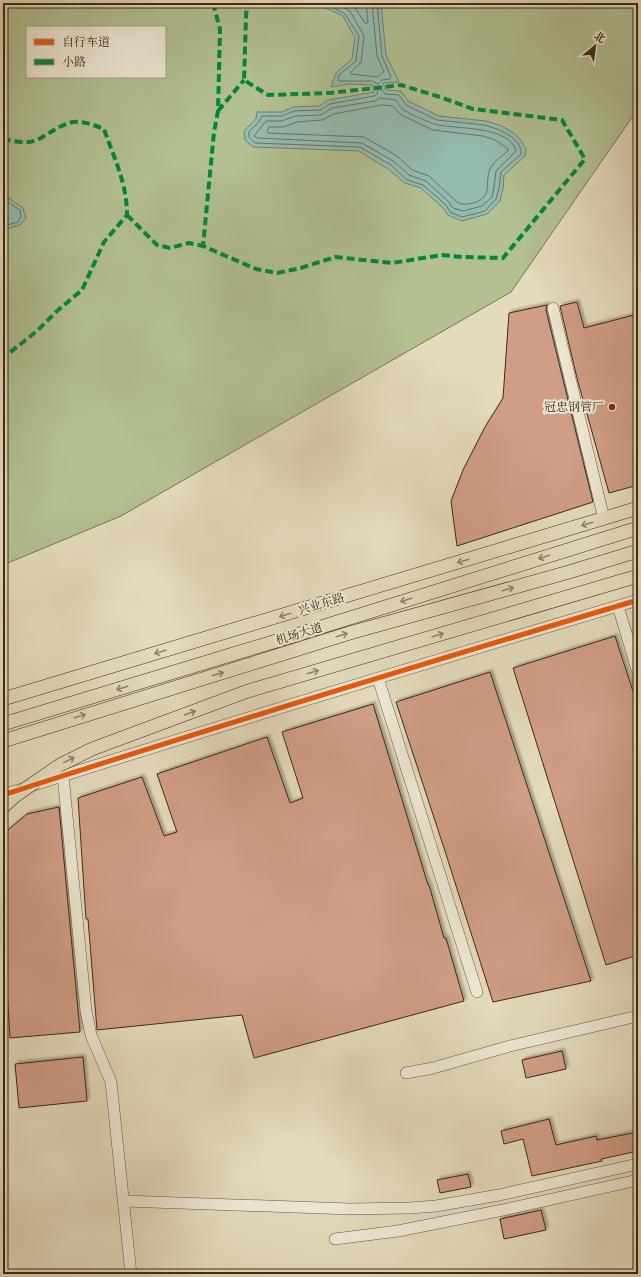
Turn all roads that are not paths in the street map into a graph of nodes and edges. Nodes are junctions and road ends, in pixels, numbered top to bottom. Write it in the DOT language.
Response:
graph roads {
  1 [pos="553,308"];
  2 [pos="638,508"];
  3 [pos="604,519"];
  4 [pos="638,528"];
  5 [pos="638,551"];
  6 [pos="638,576"];
  7 [pos="638,600"];
  8 [pos="618,606"];
  9 [pos="638,673"];
  10 [pos="378,678"];
  11 [pos="3,699"];
  12 [pos="3,724"];
  13 [pos="3,741"];
  14 [pos="63,775"];
  15 [pos="3,795"];
  16 [pos="3,807"];
  17 [pos="477,992"];
  18 [pos="638,1016"];
  19 [pos="406,1073"];
  20 [pos="638,1164"];
  21 [pos="638,1180"];
  22 [pos="124,1201"];
  23 [pos="335,1239"];
  24 [pos="131,1274"];
  1 -- 3 [label="street"];
  2 -- 3 [label="main road, 兴业东路"];
  3 -- 11 [label="main road, 兴业东路, one-way"];
  4 -- 12 [label="main road, 机场大道, one-way"];
  13 -- 5 [label="main road, one-way"];
  16 -- 6 [label="main road, one-way, bridge"];
  7 -- 8 [label="street"];
  8 -- 9 [label="street"];
  8 -- 10 [label="street"];
  10 -- 14 [label="street"];
  10 -- 17 [label="street"];
  14 -- 15 [label="street"];
  14 -- 22 [label="street"];
  18 -- 19 [label="street"];
  20 -- 22 [label="street"];
  21 -- 23 [label="street"];
  22 -- 24 [label="street"];
}
